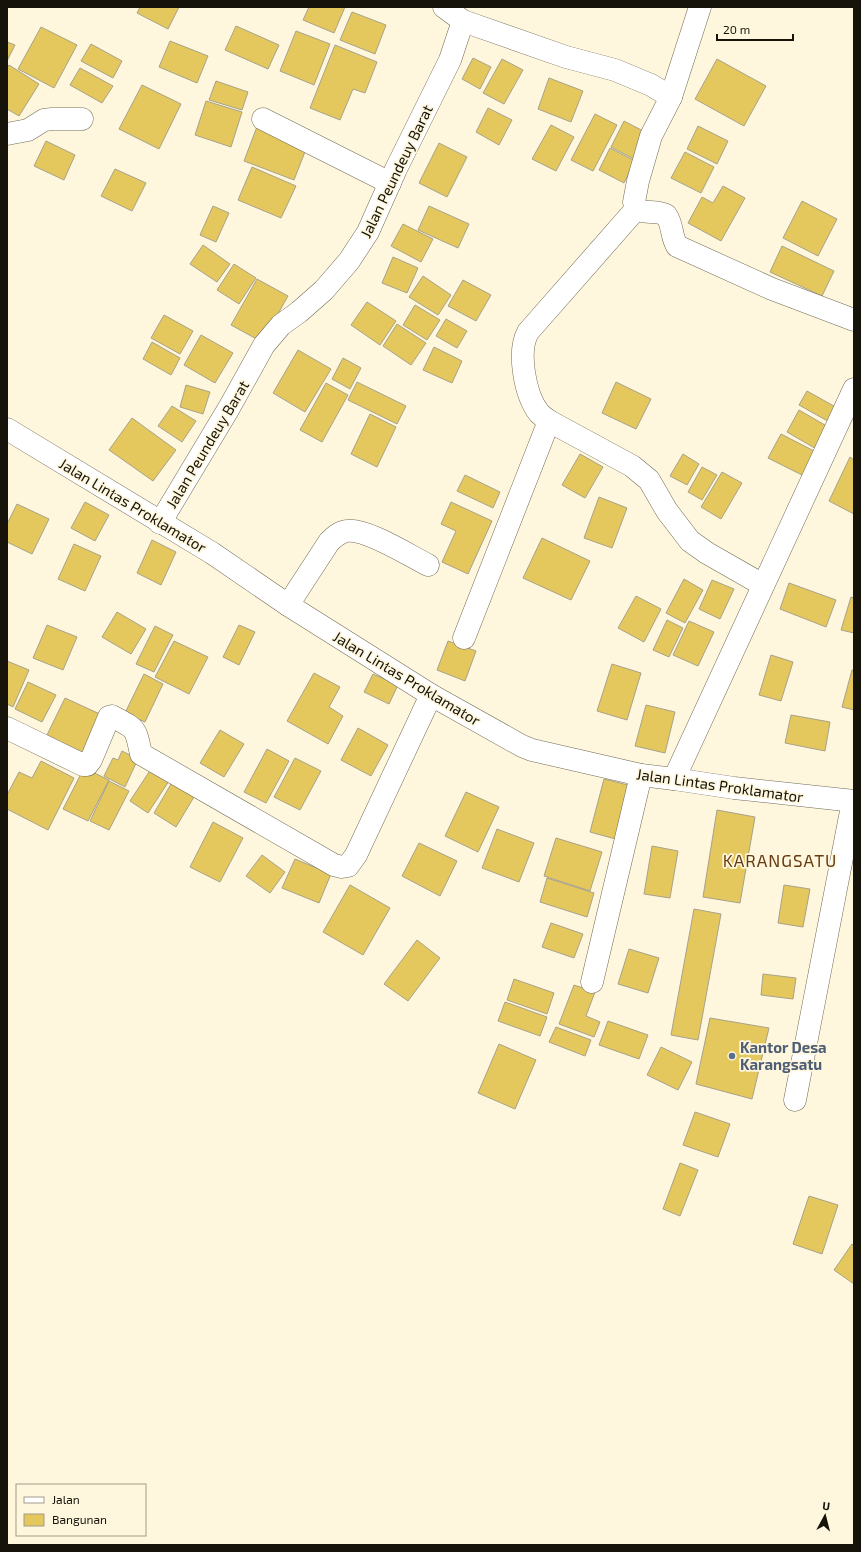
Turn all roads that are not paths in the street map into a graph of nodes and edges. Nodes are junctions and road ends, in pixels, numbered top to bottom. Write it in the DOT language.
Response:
graph roads {
  1 [pos="444,7"];
  2 [pos="700,7"];
  3 [pos="463,21"];
  4 [pos="671,97"];
  5 [pos="82,119"];
  6 [pos="263,119"];
  7 [pos="7,134"];
  8 [pos="390,183"];
  9 [pos="636,209"];
  10 [pos="854,320"];
  11 [pos="854,389"];
  12 [pos="549,421"];
  13 [pos="7,429"];
  14 [pos="160,523"];
  15 [pos="428,565"];
  16 [pos="763,585"];
  17 [pos="288,605"];
  18 [pos="464,638"];
  19 [pos="431,695"];
  20 [pos="7,728"];
  21 [pos="641,775"];
  22 [pos="674,778"];
  23 [pos="854,801"];
  24 [pos="592,982"];
  25 [pos="795,1100"];
  1 -- 3 [label="street"];
  2 -- 4 [label="street"];
  3 -- 4 [label="street"];
  3 -- 8 [label="street, Jalan Peundeuy Barat"];
  4 -- 9 [label="street"];
  5 -- 7 [label="street"];
  6 -- 8 [label="street"];
  8 -- 14 [label="street, Jalan Peundeuy Barat"];
  9 -- 10 [label="street"];
  9 -- 12 [label="street"];
  11 -- 16 [label="street"];
  12 -- 16 [label="street"];
  12 -- 18 [label="street"];
  13 -- 14 [label="street, Jalan Lintas Proklamator"];
  14 -- 17 [label="street, Jalan Lintas Proklamator"];
  15 -- 17 [label="street"];
  16 -- 22 [label="street"];
  17 -- 19 [label="street, Jalan Lintas Proklamator"];
  19 -- 20 [label="street"];
  19 -- 21 [label="street, Jalan Lintas Proklamator"];
  21 -- 22 [label="street, Jalan Lintas Proklamator"];
  21 -- 24 [label="street"];
  22 -- 23 [label="street, Jalan Lintas Proklamator"];
  23 -- 25 [label="street"];
}
